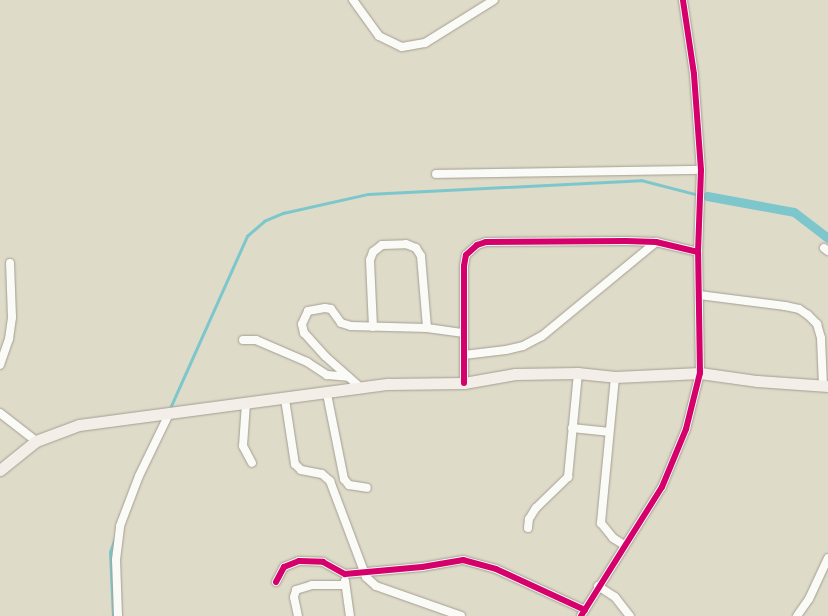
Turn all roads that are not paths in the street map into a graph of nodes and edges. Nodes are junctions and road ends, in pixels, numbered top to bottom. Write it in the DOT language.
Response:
graph roads {
  1 [pos="353,0"];
  2 [pos="494,0"];
  3 [pos="683,0"];
  4 [pos="701,170"];
  5 [pos="436,174"];
  6 [pos="656,242"];
  7 [pos="698,252"];
  8 [pos="10,263"];
  9 [pos="699,295"];
  10 [pos="373,327"];
  11 [pos="427,328"];
  12 [pos="464,333"];
  13 [pos="825,339"];
  14 [pos="243,340"];
  15 [pos="464,355"];
  16 [pos="0,365"];
  17 [pos="578,373"];
  18 [pos="700,373"];
  19 [pos="348,377"];
  20 [pos="614,377"];
  21 [pos="464,383"];
  22 [pos="825,386"];
  23 [pos="361,388"];
  24 [pos="327,394"];
  25 [pos="285,400"];
  26 [pos="246,403"];
  27 [pos="0,413"];
  28 [pos="168,414"];
  29 [pos="572,428"];
  30 [pos="608,432"];
  31 [pos="36,441"];
  32 [pos="252,463"];
  33 [pos="0,470"];
  34 [pos="367,488"];
  35 [pos="528,528"];
  36 [pos="624,545"];
  37 [pos="828,558"];
  38 [pos="364,572"];
  39 [pos="345,574"];
  40 [pos="276,582"];
  41 [pos="345,585"];
  42 [pos="598,586"];
  43 [pos="583,613"];
  44 [pos="118,616"];
  45 [pos="298,616"];
  46 [pos="350,616"];
  47 [pos="461,616"];
  48 [pos="630,616"];
  49 [pos="797,616"];
  1 -- 2 [label="street"];
  3 -- 4 [label="street"];
  4 -- 5 [label="street"];
  4 -- 7 [label="street"];
  6 -- 7 [label="street"];
  6 -- 12 [label="street"];
  6 -- 15 [label="street"];
  7 -- 9 [label="street"];
  8 -- 16 [label="street"];
  9 -- 13 [label="street"];
  9 -- 18 [label="street"];
  10 -- 11 [label="street"];
  10 -- 11 [label="street"];
  10 -- 19 [label="street"];
  11 -- 12 [label="street"];
  12 -- 15 [label="street"];
  13 -- 22 [label="street"];
  14 -- 19 [label="street"];
  15 -- 21 [label="street"];
  17 -- 20 [label="main road"];
  17 -- 21 [label="main road"];
  17 -- 29 [label="street"];
  18 -- 20 [label="main road"];
  18 -- 22 [label="main road"];
  18 -- 36 [label="street"];
  19 -- 23 [label="street"];
  20 -- 30 [label="street"];
  21 -- 23 [label="main road"];
  23 -- 24 [label="main road"];
  24 -- 25 [label="main road"];
  24 -- 34 [label="street"];
  25 -- 26 [label="main road"];
  25 -- 38 [label="street"];
  26 -- 28 [label="main road"];
  26 -- 32 [label="street"];
  27 -- 31 [label="street"];
  28 -- 31 [label="main road"];
  28 -- 44 [label="street"];
  29 -- 30 [label="street"];
  29 -- 35 [label="street"];
  30 -- 36 [label="street"];
  31 -- 33 [label="main road"];
  36 -- 42 [label="street"];
  37 -- 49 [label="street"];
  38 -- 39 [label="street"];
  38 -- 43 [label="street"];
  38 -- 47 [label="street"];
  39 -- 40 [label="street"];
  39 -- 41 [label="street"];
  41 -- 45 [label="street"];
  41 -- 46 [label="street"];
  42 -- 43 [label="street"];
  42 -- 48 [label="street"];
}
